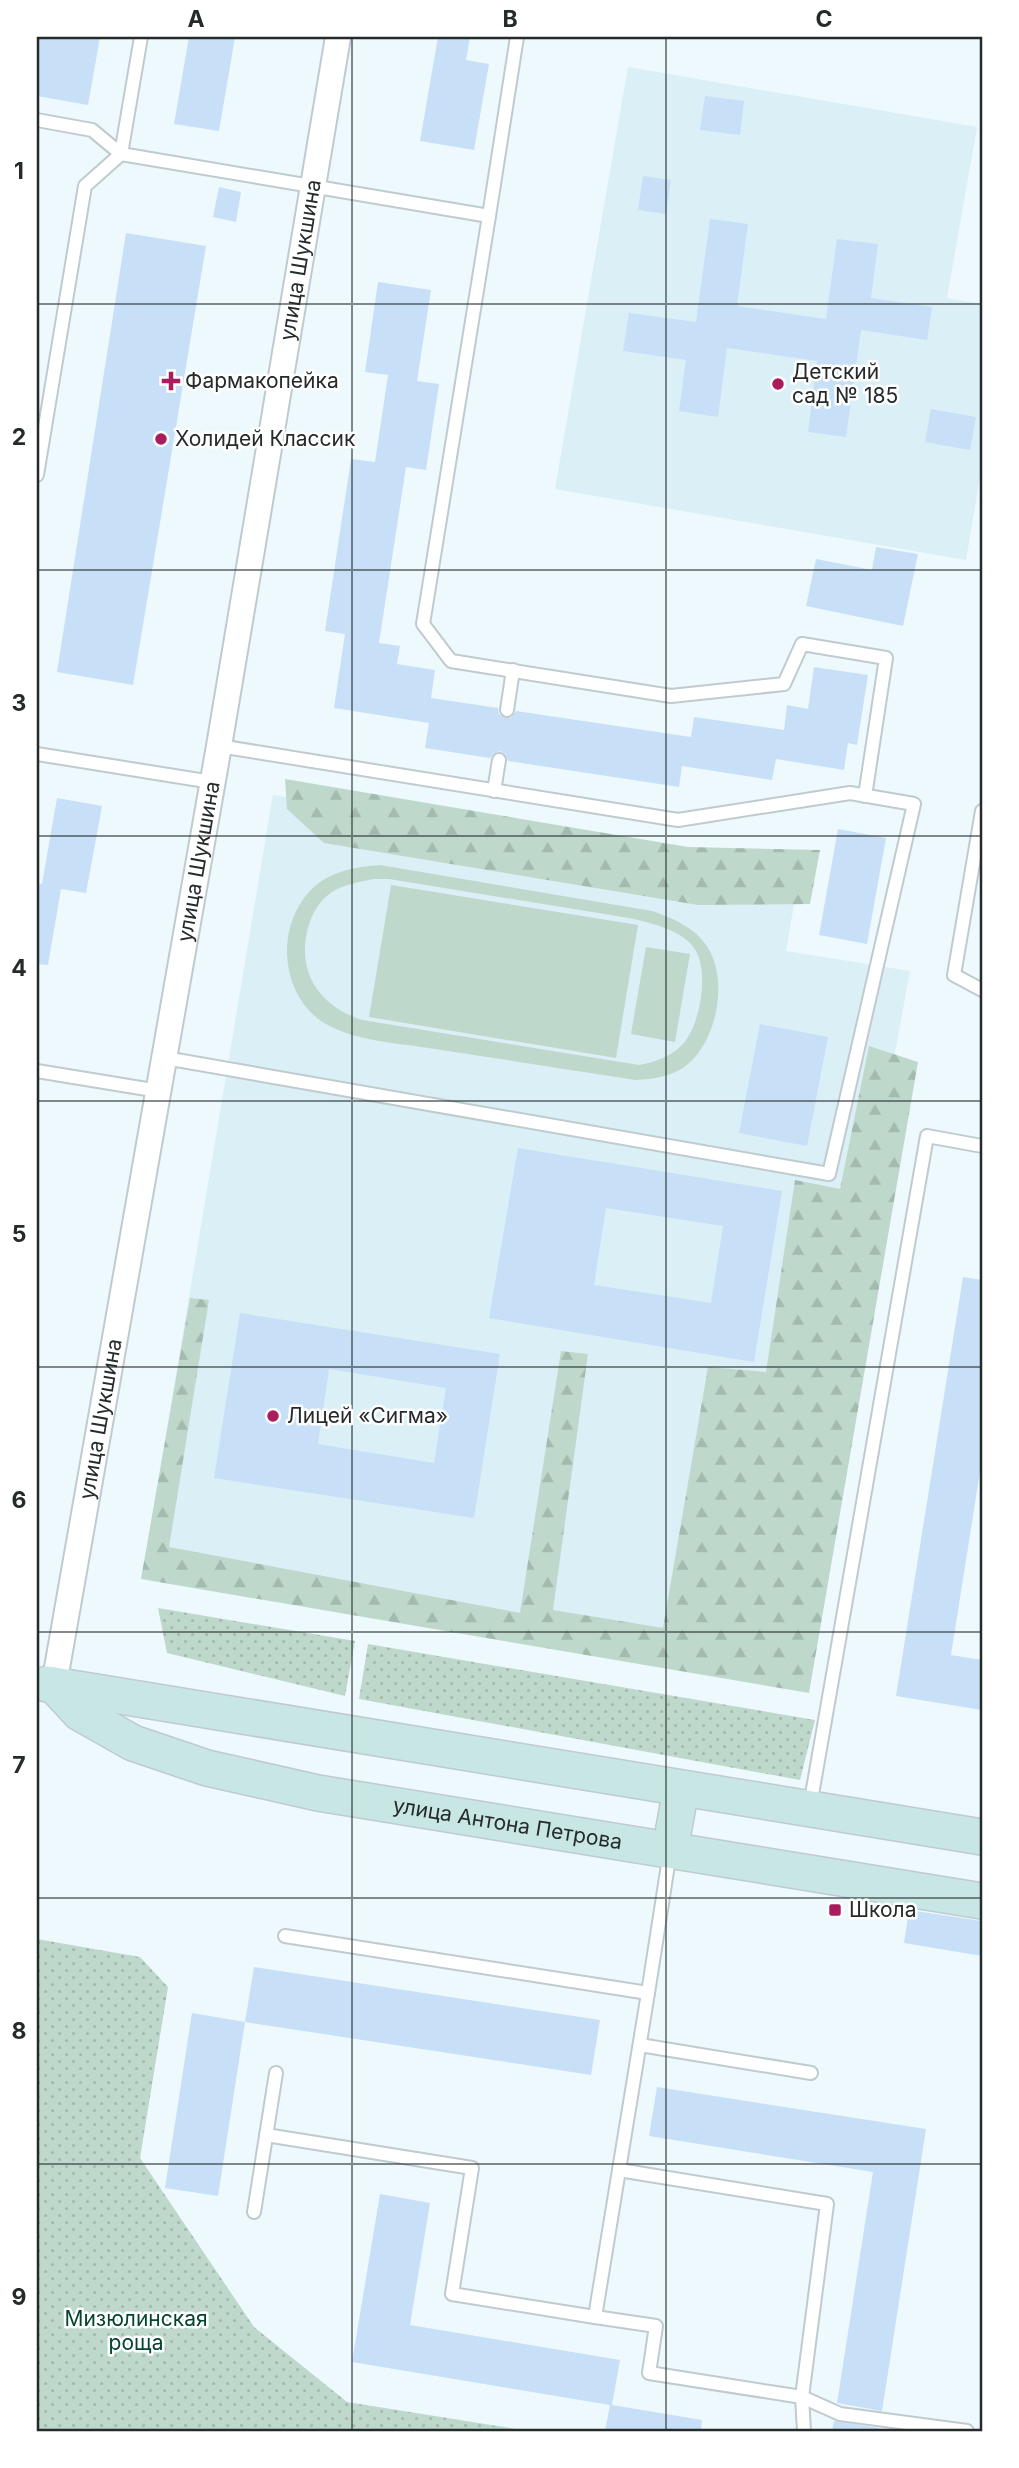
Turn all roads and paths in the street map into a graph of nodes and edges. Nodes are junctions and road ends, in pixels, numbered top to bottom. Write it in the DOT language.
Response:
graph roads {
  1 [pos="141,37"];
  2 [pos="338,37"];
  3 [pos="517,37"];
  4 [pos="37,120"];
  5 [pos="121,154"];
  6 [pos="313,185"];
  7 [pos="489,216"];
  8 [pos="37,475"];
  9 [pos="513,670"];
  10 [pos="507,710"];
  11 [pos="219,746"];
  12 [pos="37,754"];
  13 [pos="499,760"];
  14 [pos="212,782"];
  15 [pos="494,791"];
  16 [pos="865,796"];
  17 [pos="982,811"];
  18 [pos="982,990"];
  19 [pos="165,1058"];
  20 [pos="37,1071"];
  21 [pos="159,1091"];
  22 [pos="982,1146"];
  23 [pos="46,1684"];
  24 [pos="681,1789"];
  25 [pos="809,1810"];
  26 [pos="982,1837"];
  27 [pos="670,1850"];
  28 [pos="982,1901"];
  29 [pos="285,1936"];
  30 [pos="648,1993"];
  31 [pos="640,2045"];
  32 [pos="276,2073"];
  33 [pos="810,2073"];
  34 [pos="266,2135"];
  35 [pos="619,2170"];
  36 [pos="254,2212"];
  37 [pos="595,2317"];
  38 [pos="802,2396"];
  39 [pos="804,2431"];
  40 [pos="967,2431"];
  1 -- 5 [label="lane"];
  2 -- 6 [label="street, улица Шукшина"];
  3 -- 7 [label="lane"];
  4 -- 5 [label="lane"];
  5 -- 6 [label="lane"];
  5 -- 8 [label="lane"];
  6 -- 7 [label="lane"];
  6 -- 11 [label="street, улица Шукшина"];
  7 -- 9 [label="lane"];
  9 -- 10 [label="lane"];
  9 -- 16 [label="lane"];
  11 -- 14 [label="street, улица Шукшина"];
  11 -- 15 [label="lane"];
  12 -- 14 [label="lane"];
  13 -- 15 [label="lane"];
  14 -- 19 [label="street, улица Шукшина"];
  15 -- 16 [label="lane"];
  16 -- 19 [label="lane"];
  17 -- 18 [label="lane"];
  19 -- 21 [label="street, улица Шукшина"];
  20 -- 21 [label="lane"];
  21 -- 23 [label="street, улица Шукшина"];
  22 -- 25 [label="lane"];
  23 -- 24 [label="street"];
  23 -- 27 [label="street, улица Антона Петрова"];
  24 -- 25 [label="street"];
  24 -- 27 [label="street"];
  25 -- 26 [label="street"];
  27 -- 28 [label="street, улица Антона Петрова"];
  27 -- 30 [label="lane"];
  29 -- 30 [label="lane"];
  30 -- 31 [label="lane"];
  31 -- 33 [label="lane"];
  31 -- 35 [label="lane"];
  32 -- 34 [label="lane"];
  34 -- 36 [label="lane"];
  34 -- 37 [label="lane"];
  35 -- 37 [label="lane"];
  35 -- 38 [label="lane"];
  37 -- 38 [label="lane"];
  38 -- 39 [label="lane"];
  38 -- 40 [label="lane"];
}
